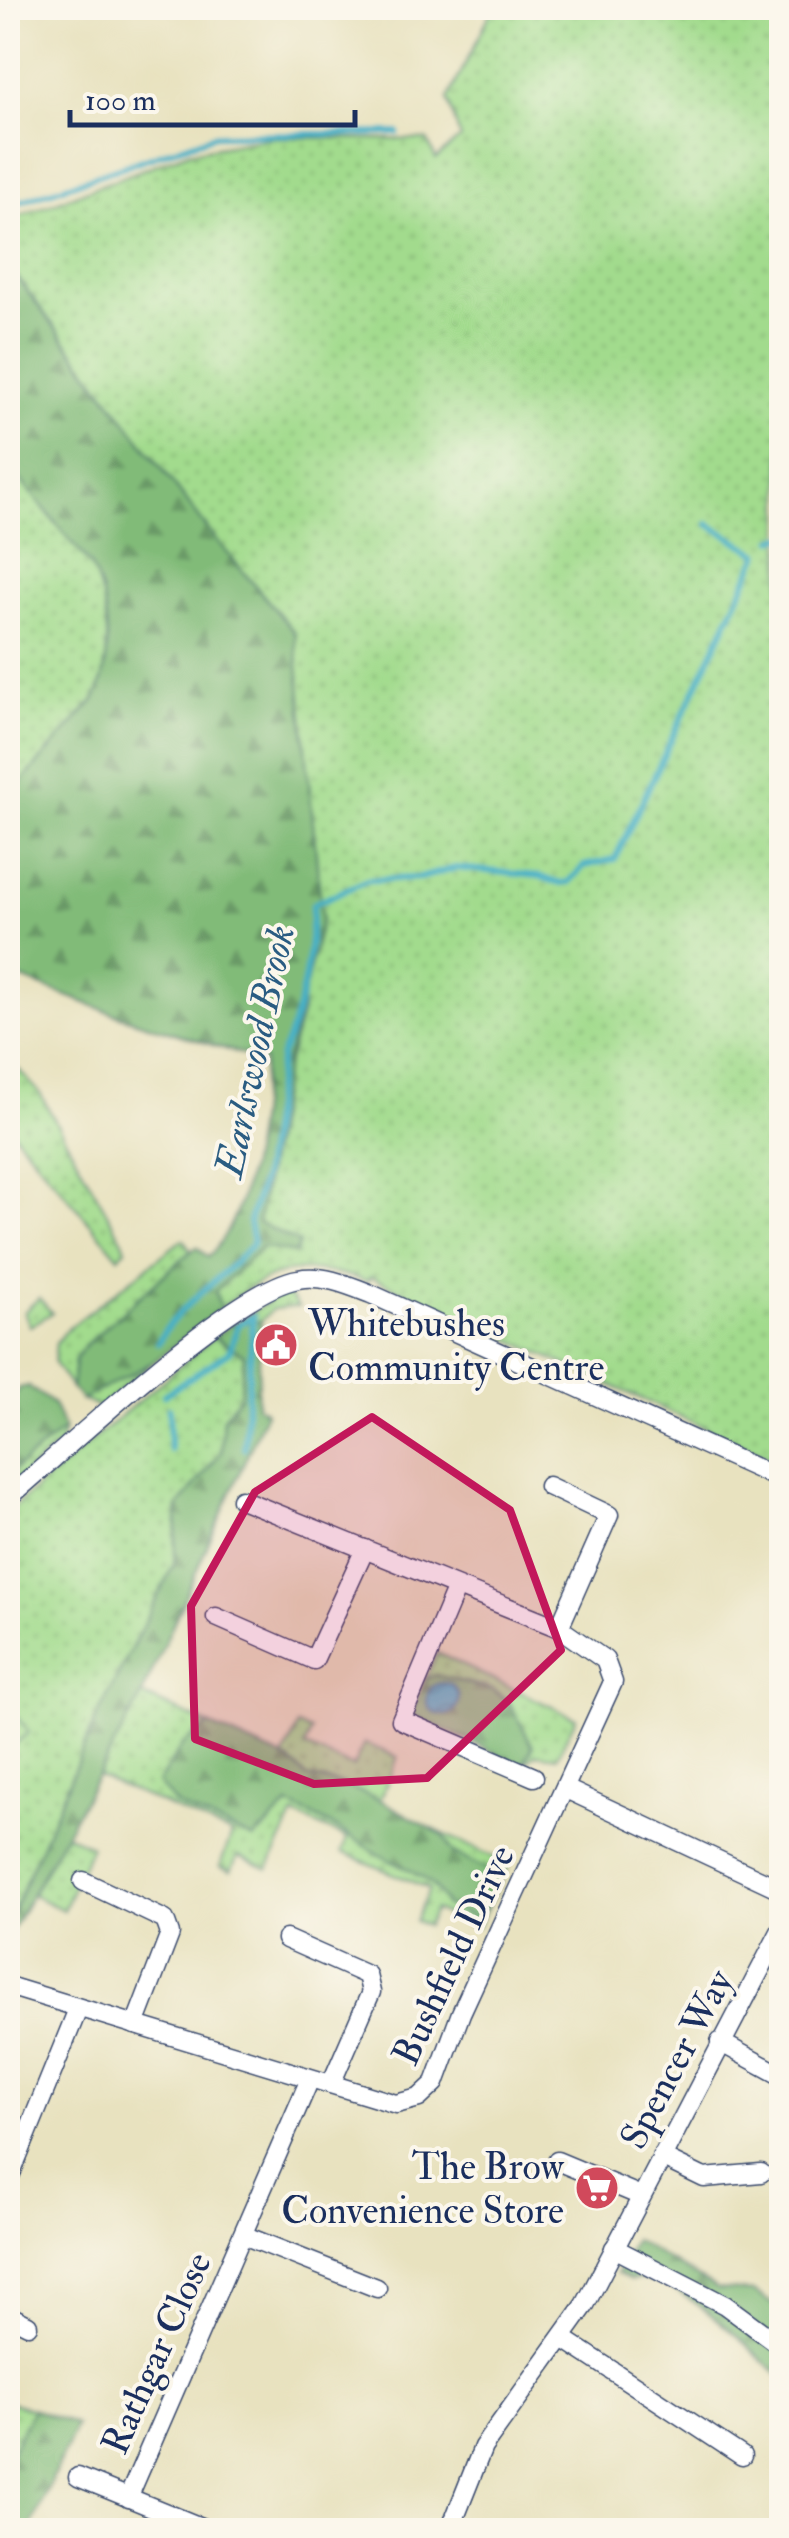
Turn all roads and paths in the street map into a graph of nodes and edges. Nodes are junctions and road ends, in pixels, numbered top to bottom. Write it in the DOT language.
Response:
graph roads {
  1 [pos="782,1480"];
  2 [pos="548,1486"];
  3 [pos="8,1498"];
  4 [pos="241,1499"];
  5 [pos="365,1550"];
  6 [pos="456,1589"];
  7 [pos="216,1617"];
  8 [pos="558,1628"];
  9 [pos="534,1777"];
  10 [pos="566,1789"];
  11 [pos="83,1881"];
  12 [pos="782,1890"];
  13 [pos="782,1928"];
  14 [pos="286,1939"];
  15 [pos="8,1986"];
  16 [pos="78,2009"];
  17 [pos="136,2025"];
  18 [pos="720,2042"];
  19 [pos="782,2076"];
  20 [pos="310,2079"];
  21 [pos="331,2084"];
  22 [pos="661,2157"];
  23 [pos="557,2161"];
  24 [pos="761,2173"];
  25 [pos="8,2181"];
  26 [pos="641,2196"];
  27 [pos="243,2235"];
  28 [pos="614,2248"];
  29 [pos="377,2288"];
  30 [pos="8,2315"];
  31 [pos="28,2325"];
  32 [pos="564,2339"];
  33 [pos="782,2347"];
  34 [pos="742,2456"];
  35 [pos="78,2477"];
  36 [pos="128,2498"];
  37 [pos="208,2530"];
  38 [pos="450,2530"];
  1 -- 3 [label="street"];
  2 -- 8 [label="street"];
  4 -- 5 [label="street, Bushfield Drive"];
  5 -- 6 [label="street, Bushfield Drive"];
  5 -- 7 [label="street"];
  6 -- 8 [label="street, Bushfield Drive"];
  6 -- 9 [label="street"];
  8 -- 10 [label="street, Bushfield Drive"];
  10 -- 12 [label="street"];
  10 -- 21 [label="street, Bushfield Drive"];
  11 -- 17 [label="street"];
  13 -- 18 [label="street, Spencer Way"];
  14 -- 21 [label="street"];
  15 -- 16 [label="street, Bushfield Drive"];
  16 -- 17 [label="street, Bushfield Drive"];
  16 -- 25 [label="street"];
  17 -- 20 [label="street, Bushfield Drive"];
  18 -- 19 [label="street"];
  18 -- 22 [label="street, Spencer Way"];
  20 -- 21 [label="street, Bushfield Drive"];
  20 -- 27 [label="street, Rathgar Close"];
  22 -- 24 [label="street"];
  22 -- 26 [label="street, Spencer Way"];
  23 -- 26 [label="street"];
  26 -- 28 [label="street, Spencer Way"];
  27 -- 29 [label="street, Rathgar Close"];
  27 -- 36 [label="street, Rathgar Close"];
  28 -- 32 [label="street, Spencer Way"];
  28 -- 33 [label="street"];
  30 -- 31 [label="street"];
  32 -- 34 [label="street"];
  32 -- 38 [label="street, Spencer Way"];
  35 -- 36 [label="street, Rathgar Close"];
  36 -- 37 [label="street, Rathgar Close"];
}
